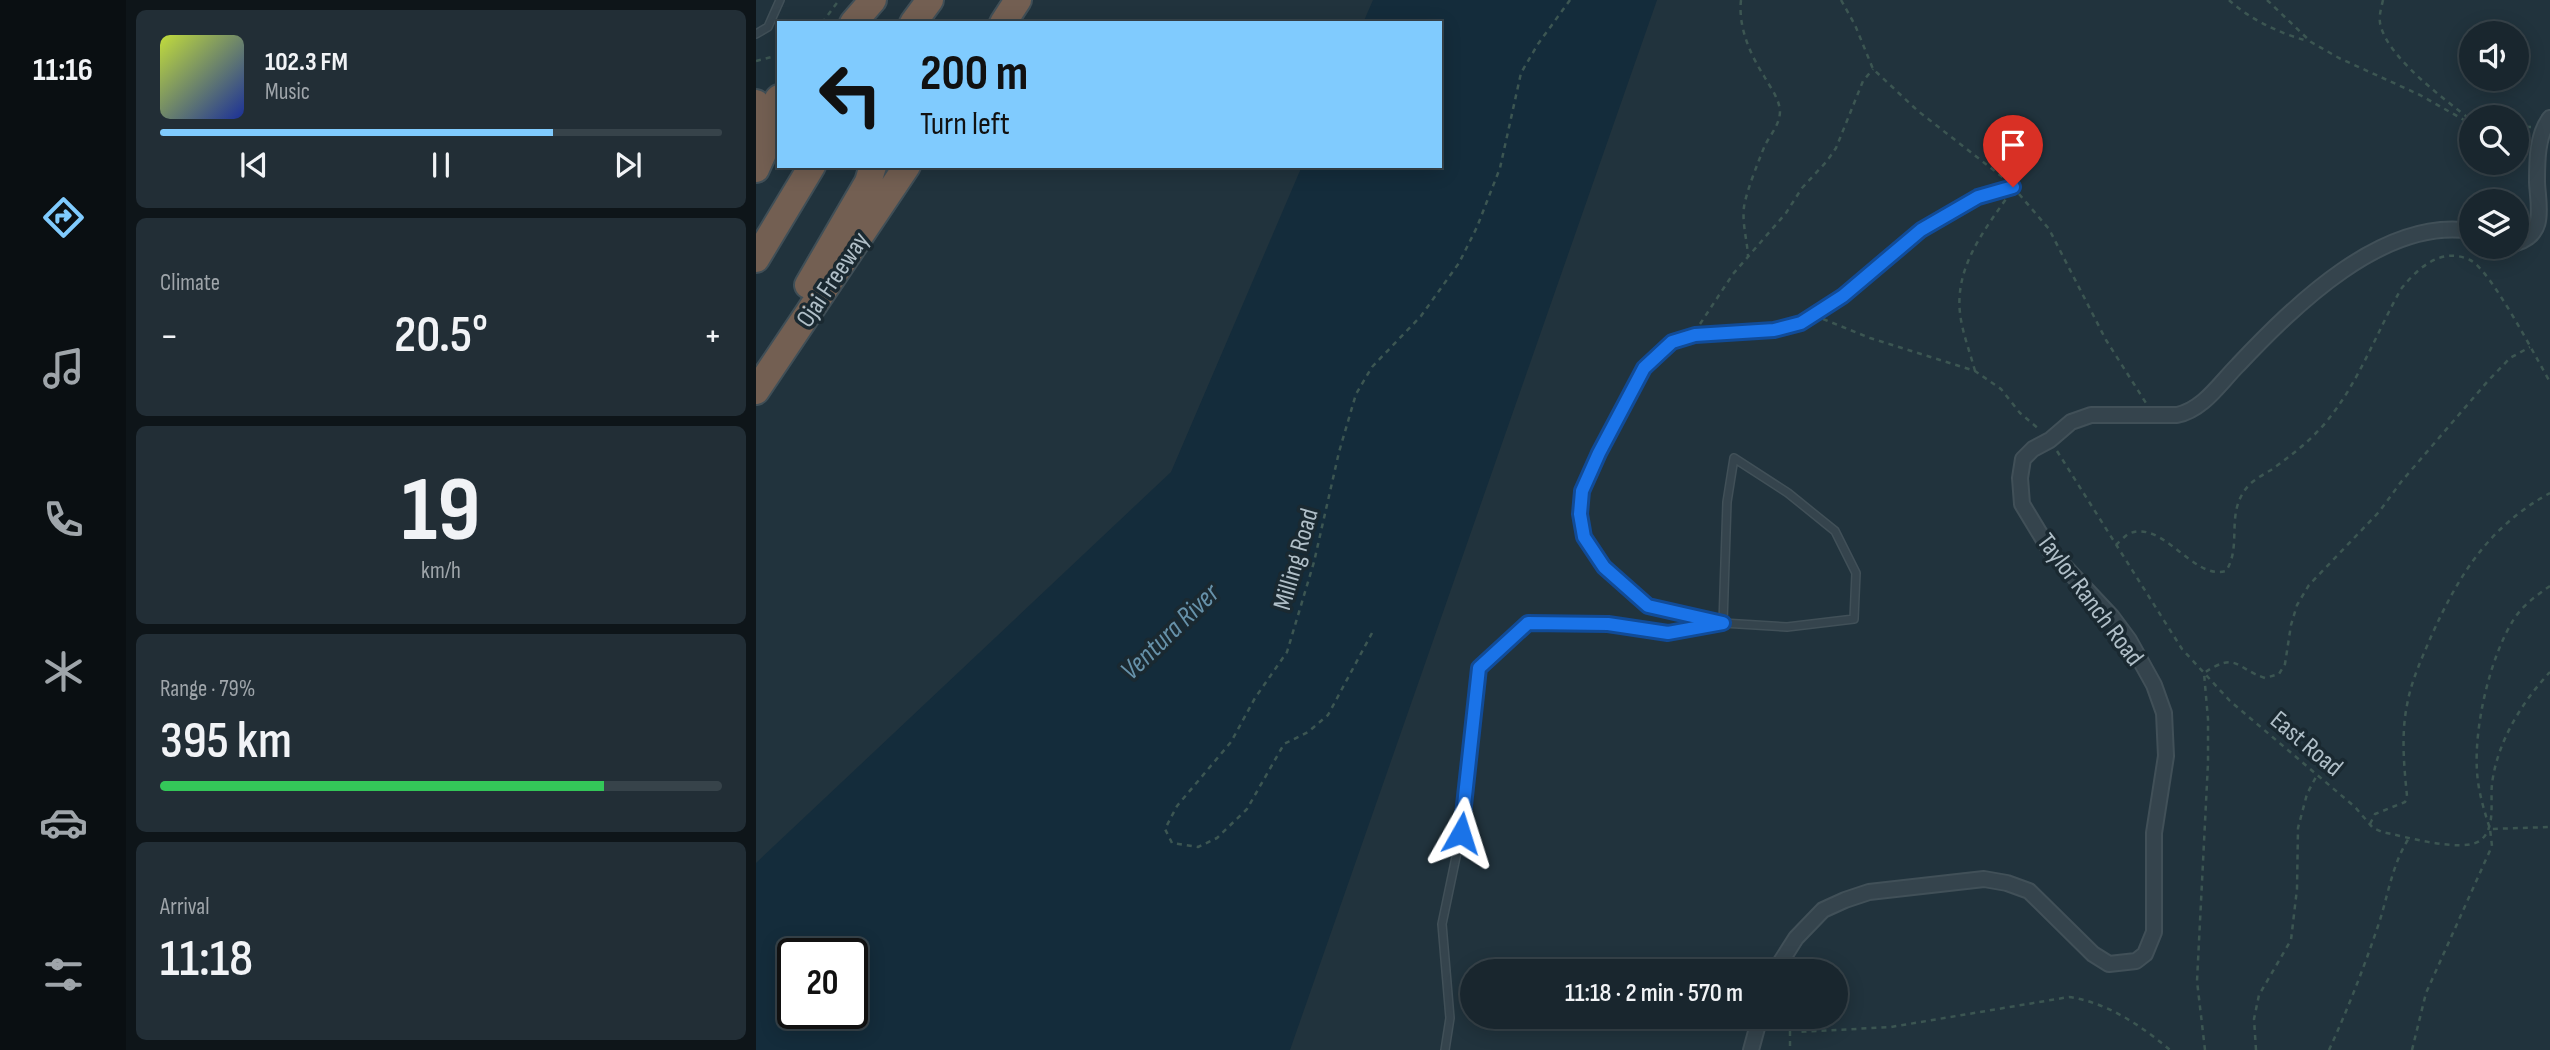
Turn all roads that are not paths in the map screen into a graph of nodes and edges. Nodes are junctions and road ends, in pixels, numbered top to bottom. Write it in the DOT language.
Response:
graph roads {
  1 [pos="780,0"];
  2 [pos="873,0"];
  3 [pos="930,0"];
  4 [pos="1018,0"];
  5 [pos="855,21"];
  6 [pos="914,21"];
  7 [pos="1004,21"];
  8 [pos="756,34"];
  9 [pos="756,103"];
  10 [pos="2550,118"];
  11 [pos="811,168"];
  12 [pos="872,168"];
  13 [pos="906,168"];
  14 [pos="756,169"];
  15 [pos="2013,187"];
  16 [pos="2459,229"];
  17 [pos="2529,238"];
  18 [pos="756,259"];
  19 [pos="777,360"];
  20 [pos="756,391"];
  21 [pos="1723,623"];
  22 [pos="1783,959"];
  23 [pos="1757,1029"];
  24 [pos="1446,1050"];
  25 [pos="1751,1050"];
  1 -- 8 [label="lane"];
  2 -- 5 [label="highway"];
  3 -- 6 [label="highway"];
  4 -- 7 [label="highway"];
  9 -- 14 [label="highway"];
  10 -- 17 [label="street"];
  11 -- 18 [label="highway"];
  12 -- 19 [label="highway"];
  13 -- 19 [label="highway, Ojai Freeway"];
  15 -- 21 [label="lane"];
  16 -- 22 [label="street, Taylor Ranch Road"];
  19 -- 20 [label="highway, Ojai Freeway"];
  21 -- 21 [label="lane"];
  21 -- 24 [label="lane"];
  23 -- 25 [label="street"];
}
